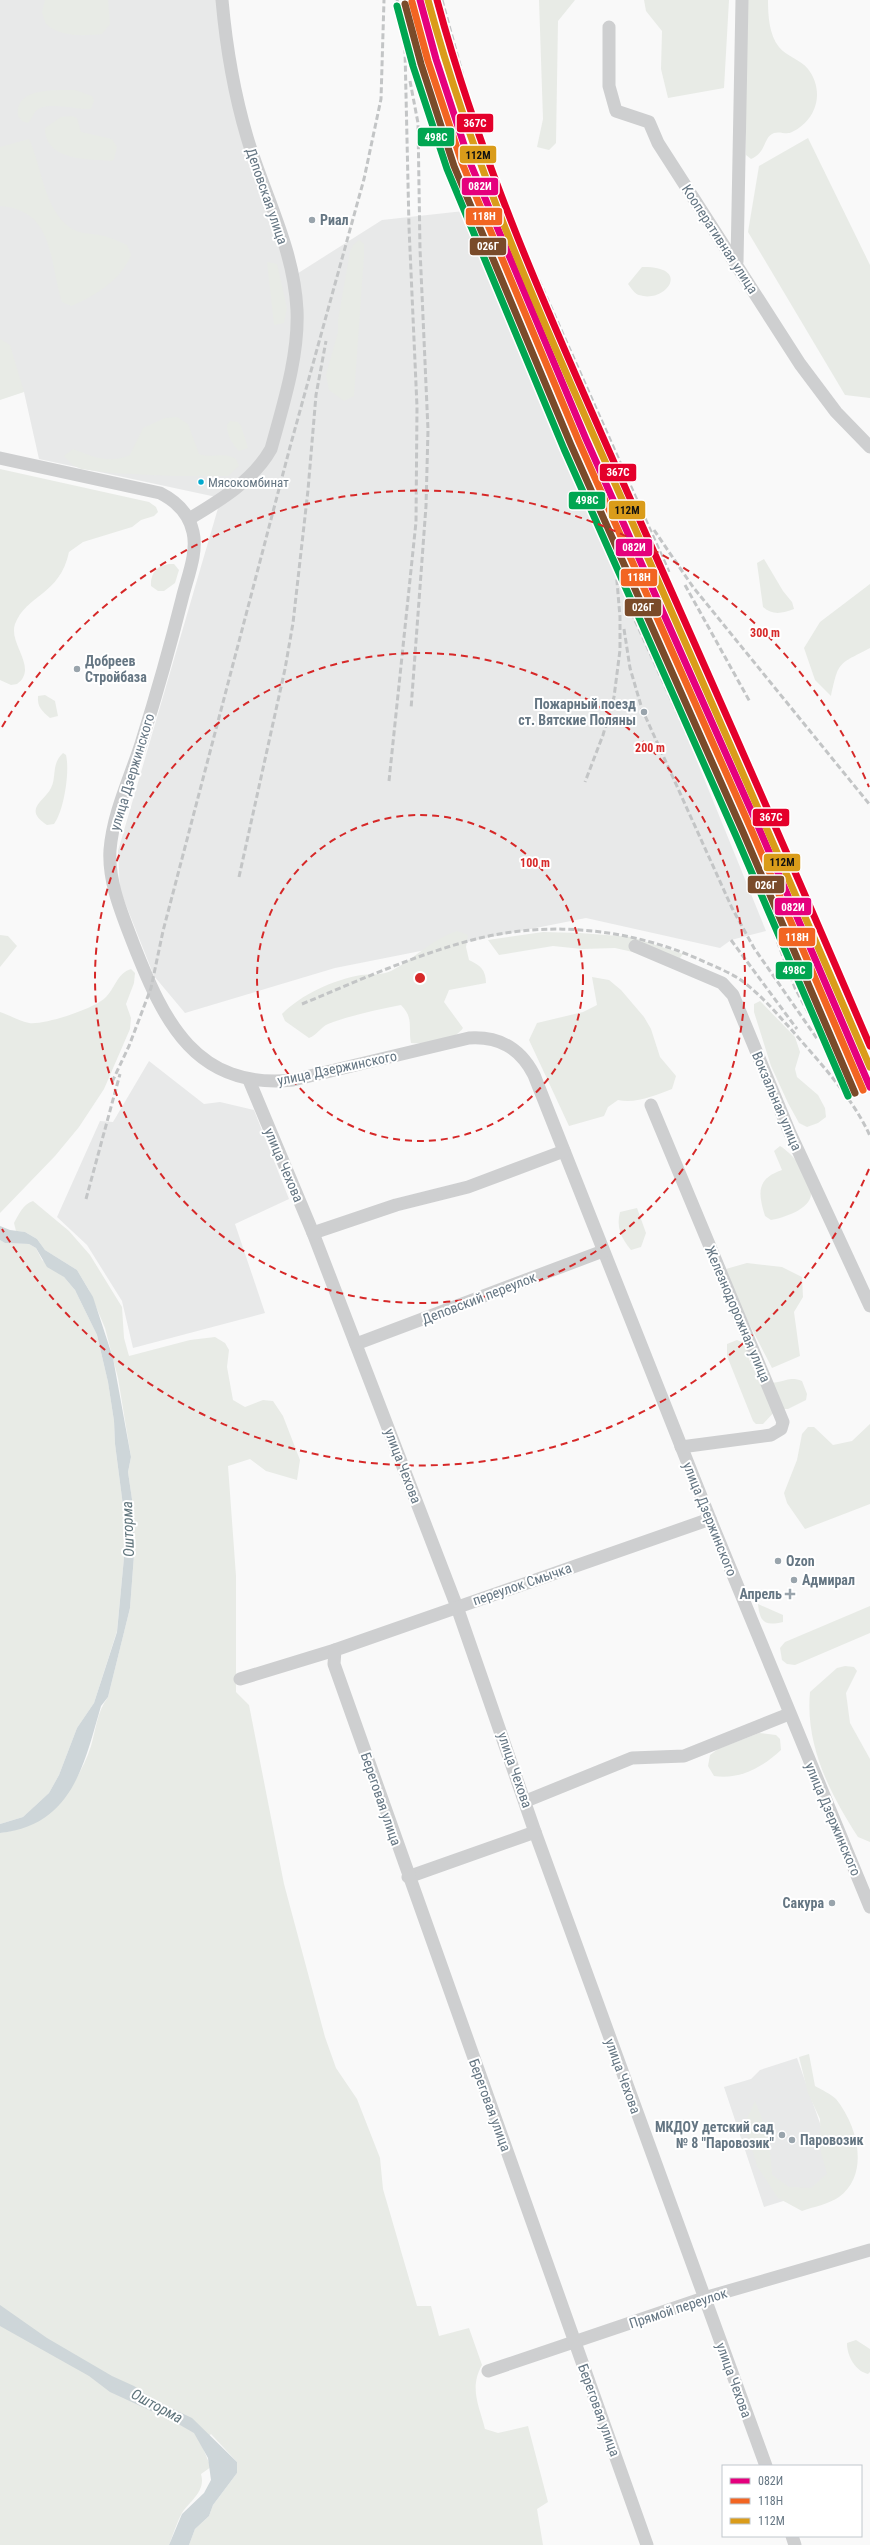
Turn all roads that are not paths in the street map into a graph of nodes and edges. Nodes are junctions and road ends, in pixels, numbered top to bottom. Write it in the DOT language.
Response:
graph roads {
  1 [pos="222,0"];
  2 [pos="742,0"];
  3 [pos="610,27"];
  4 [pos="737,262"];
  5 [pos="870,447"];
  6 [pos="0,458"];
  7 [pos="189,519"];
  8 [pos="635,946"];
  9 [pos="249,1080"];
  10 [pos="651,1105"];
  11 [pos="564,1151"];
  12 [pos="314,1233"];
  13 [pos="603,1251"];
  14 [pos="870,1306"];
  15 [pos="356,1344"];
  16 [pos="681,1446"];
  17 [pos="710,1518"];
  18 [pos="458,1607"];
  19 [pos="334,1650"];
  20 [pos="240,1679"];
  21 [pos="789,1714"];
  22 [pos="526,1801"];
  23 [pos="535,1832"];
  24 [pos="408,1877"];
  25 [pos="870,1907"];
  26 [pos="870,2250"];
  27 [pos="704,2298"];
  28 [pos="575,2342"];
  29 [pos="488,2372"];
  30 [pos="766,2465"];
  31 [pos="647,2545"];
  1 -- 7 [label="street, Деповская улица"];
  2 -- 4 [label="street"];
  3 -- 4 [label="street, Кооперативная улица"];
  4 -- 5 [label="street, Кооперативная улица"];
  6 -- 7 [label="street, улица Дзержинского"];
  7 -- 9 [label="street, улица Дзержинского"];
  8 -- 14 [label="street, Вокзальная улица"];
  9 -- 11 [label="street, улица Дзержинского"];
  9 -- 12 [label="street, улица Чехова"];
  10 -- 16 [label="street, Железнодорожная улица"];
  11 -- 12 [label="street"];
  11 -- 13 [label="street, улица Дзержинского"];
  12 -- 15 [label="street, улица Чехова"];
  13 -- 15 [label="street, Деповский переулок"];
  13 -- 16 [label="street, улица Дзержинского"];
  15 -- 18 [label="street, улица Чехова"];
  16 -- 17 [label="street, улица Дзержинского"];
  17 -- 18 [label="street, переулок Смычка"];
  17 -- 21 [label="street, улица Дзержинского"];
  18 -- 19 [label="street, переулок Смычка"];
  18 -- 22 [label="street, улица Чехова"];
  19 -- 20 [label="street, переулок Смычка"];
  19 -- 24 [label="street, Береговая улица"];
  21 -- 22 [label="street"];
  21 -- 25 [label="street, улица Дзержинского"];
  22 -- 23 [label="street, улица Чехова"];
  23 -- 24 [label="street"];
  23 -- 27 [label="street, улица Чехова"];
  24 -- 28 [label="street, Береговая улица"];
  26 -- 27 [label="street, Прямой переулок"];
  27 -- 28 [label="street, Прямой переулок"];
  27 -- 30 [label="street, улица Чехова"];
  28 -- 29 [label="street, Прямой переулок"];
  28 -- 31 [label="street, Береговая улица"];
}
